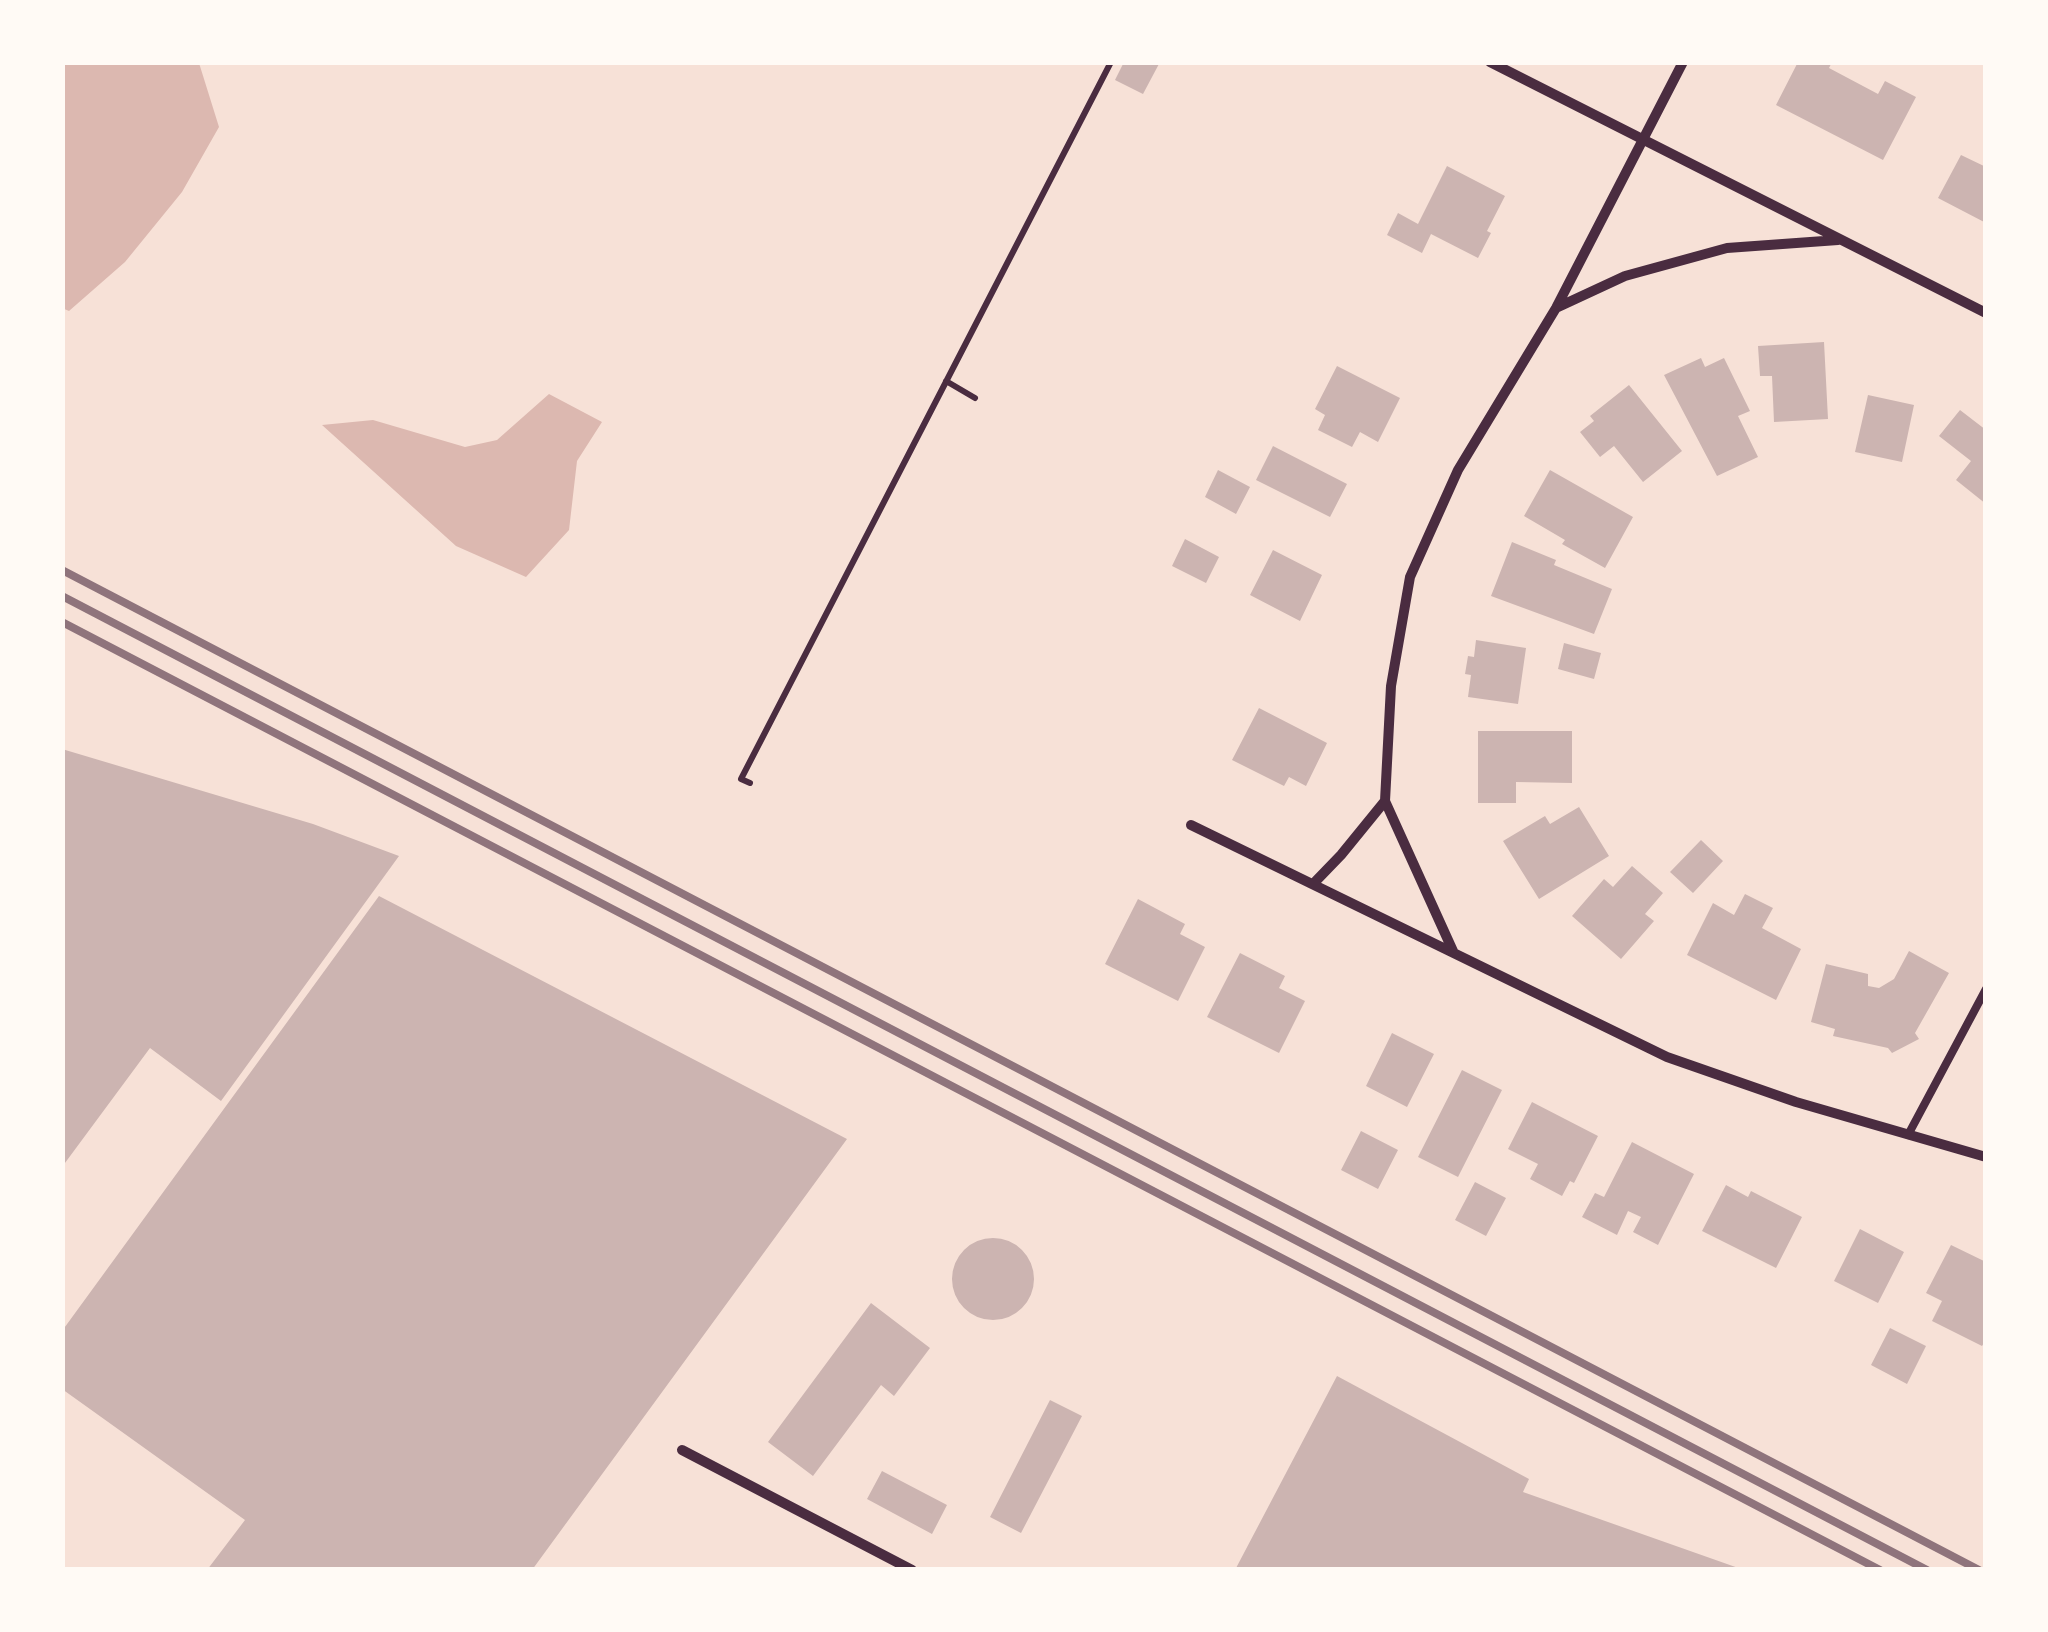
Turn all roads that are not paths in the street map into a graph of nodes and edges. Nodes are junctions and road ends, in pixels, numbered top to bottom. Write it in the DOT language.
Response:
graph roads {
  1 [pos="1490,62"];
  2 [pos="1683,62"];
  3 [pos="1642,141"];
  4 [pos="1839,240"];
  5 [pos="1556,308"];
  6 [pos="1986,313"];
  7 [pos="1385,802"];
  8 [pos="1191,824"];
  9 [pos="1313,884"];
  10 [pos="1453,952"];
  11 [pos="1986,988"];
  12 [pos="1908,1135"];
  13 [pos="1986,1157"];
  14 [pos="682,1450"];
  15 [pos="912,1570"];
  1 -- 3 [label="street"];
  2 -- 3 [label="street"];
  3 -- 4 [label="street"];
  3 -- 5 [label="street"];
  4 -- 5 [label="street"];
  4 -- 6 [label="street"];
  5 -- 7 [label="street"];
  7 -- 9 [label="street"];
  7 -- 10 [label="street"];
  8 -- 9 [label="street"];
  9 -- 10 [label="street"];
  10 -- 12 [label="street"];
  11 -- 12 [label="lane"];
  12 -- 13 [label="street"];
  14 -- 15 [label="street"];
}
